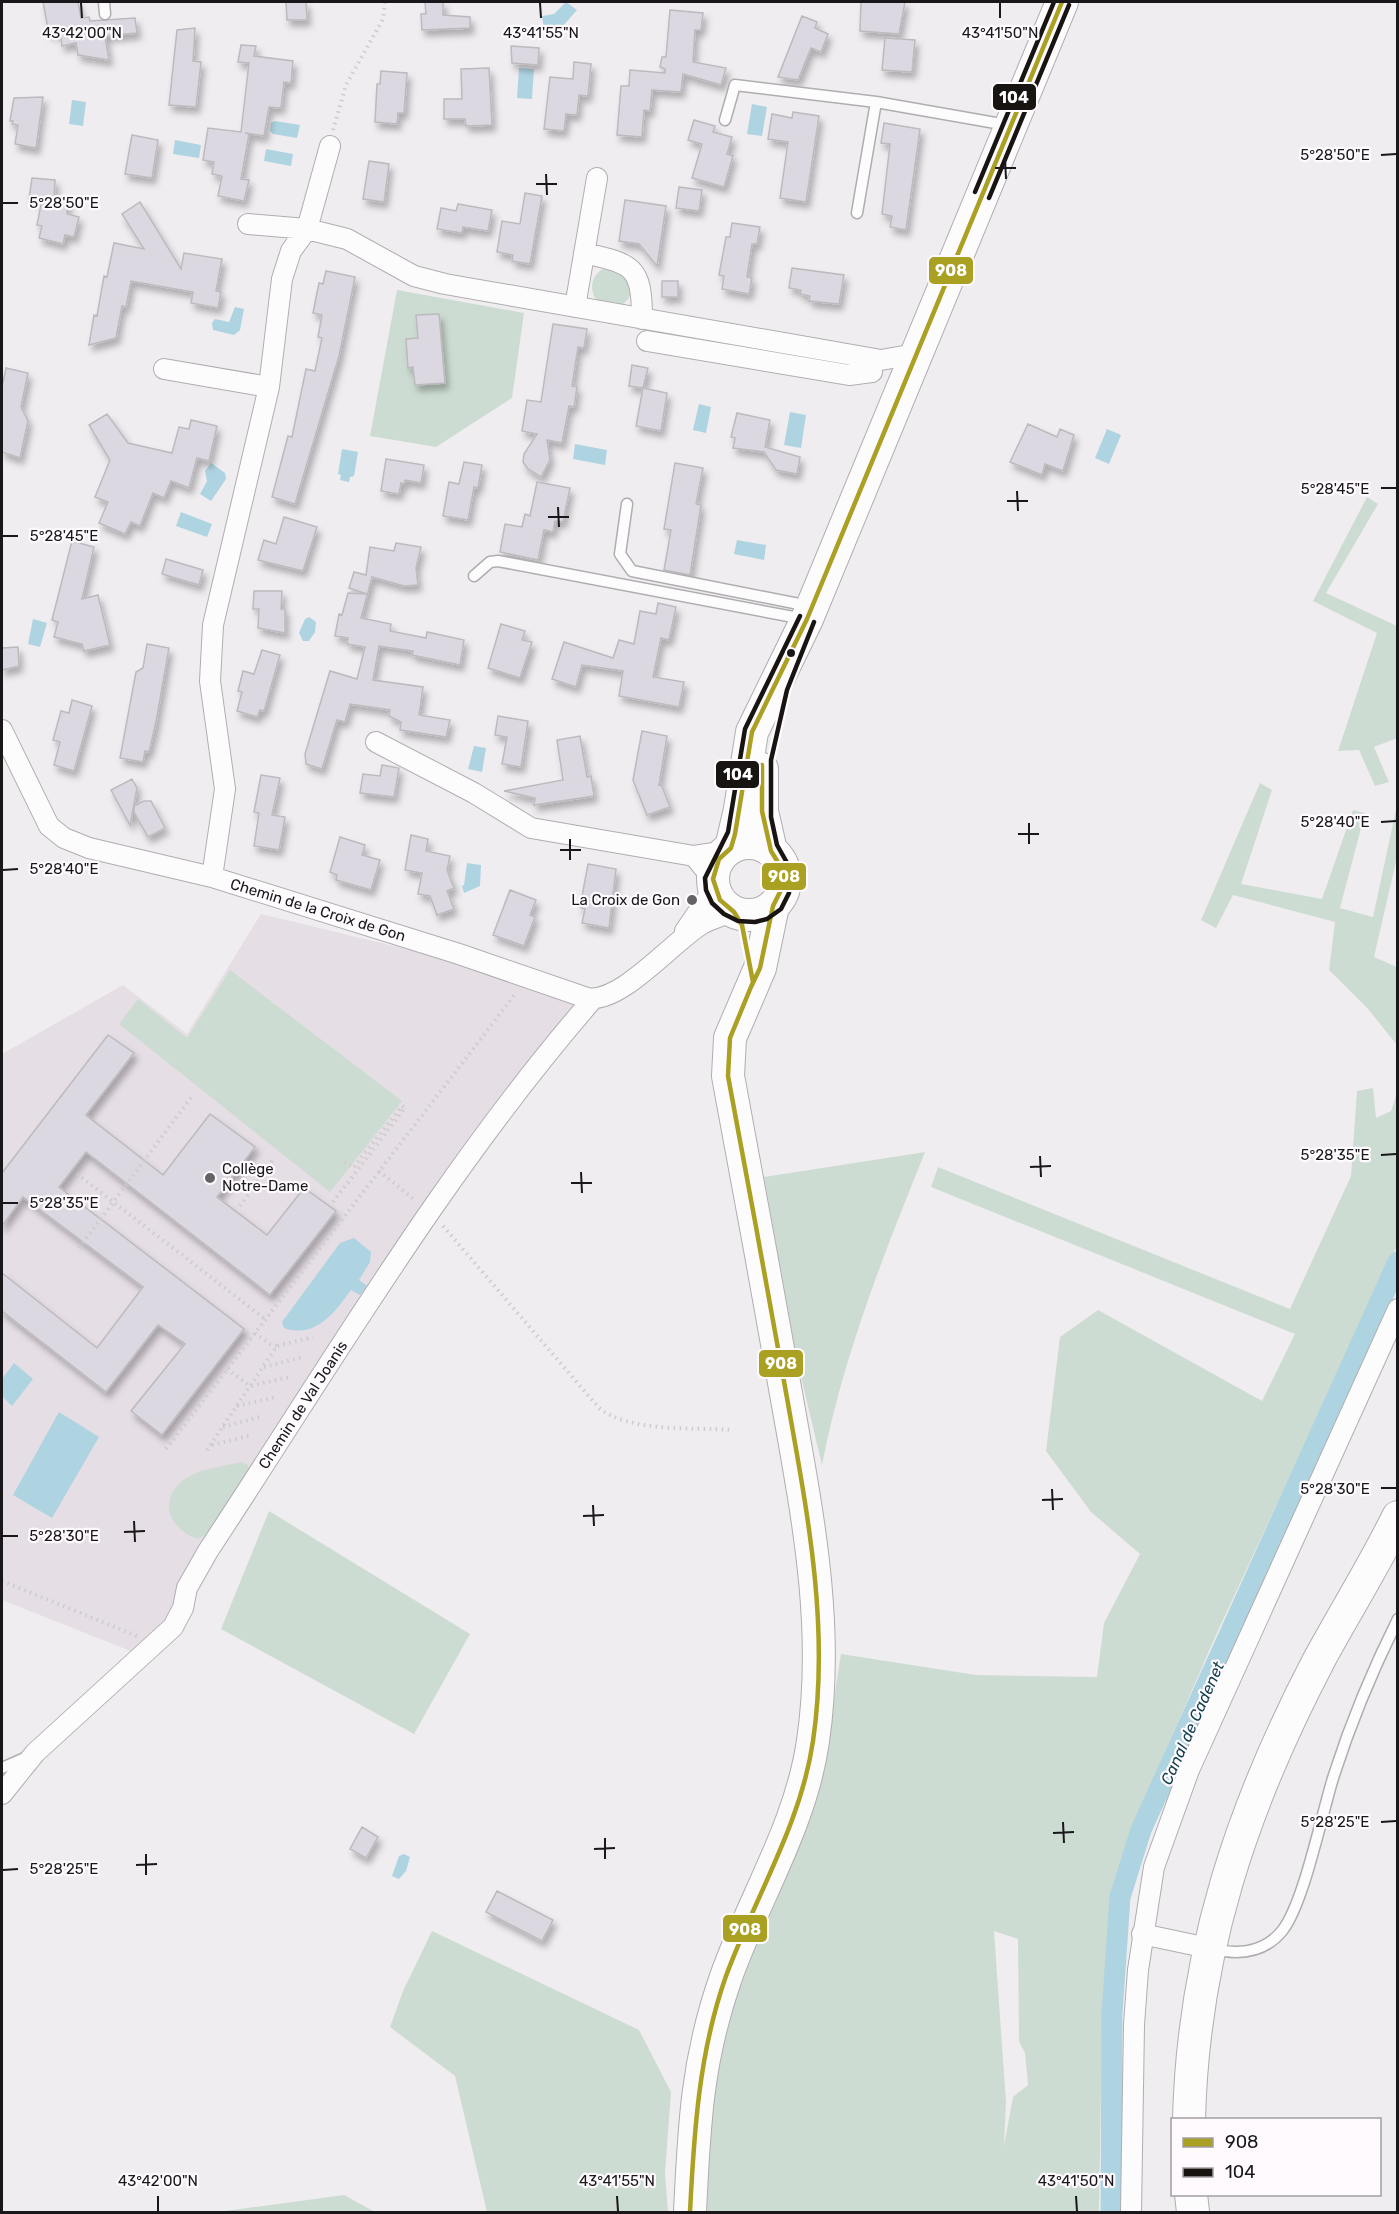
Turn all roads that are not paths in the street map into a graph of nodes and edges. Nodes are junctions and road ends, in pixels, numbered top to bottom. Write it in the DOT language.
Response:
graph roads {
  1 [pos="104,2"];
  2 [pos="1062,2"];
  3 [pos="105,14"];
  4 [pos="876,102"];
  5 [pos="725,120"];
  6 [pos="1012,127"];
  7 [pos="330,146"];
  8 [pos="597,178"];
  9 [pos="857,213"];
  10 [pos="248,224"];
  11 [pos="307,229"];
  12 [pos="584,253"];
  13 [pos="575,307"];
  14 [pos="642,319"];
  15 [pos="647,341"];
  16 [pos="915,354"];
  17 [pos="852,355"];
  18 [pos="164,369"];
  19 [pos="872,372"];
  20 [pos="269,387"];
  21 [pos="901,389"];
  22 [pos="627,504"];
  23 [pos="474,576"];
  24 [pos="809,613"];
  25 [pos="791,653"];
  26 [pos="2,730"];
  27 [pos="376,742"];
  28 [pos="729,849"];
  29 [pos="771,851"];
  30 [pos="707,873"];
  31 [pos="212,877"];
  32 [pos="773,906"];
  33 [pos="733,912"];
  34 [pos="676,942"];
  35 [pos="753,982"];
  36 [pos="593,999"];
  37 [pos="1398,1309"];
  38 [pos="1398,1517"];
  39 [pos="1398,1619"];
  40 [pos="35,1753"];
  41 [pos="2,1768"];
  42 [pos="2,1794"];
  43 [pos="1142,1934"];
  44 [pos="1208,1948"];
  45 [pos="1189,2118"];
  46 [pos="1191,2196"];
  47 [pos="690,2212"];
  48 [pos="1131,2212"];
  49 [pos="1193,2212"];
  1 -- 3 [label="lane"];
  2 -- 6 [label="main road"];
  4 -- 5 [label="lane"];
  4 -- 6 [label="lane"];
  4 -- 9 [label="lane"];
  6 -- 16 [label="main road"];
  7 -- 11 [label="street"];
  8 -- 12 [label="street"];
  10 -- 11 [label="street"];
  11 -- 13 [label="street"];
  11 -- 20 [label="street"];
  12 -- 13 [label="street"];
  12 -- 14 [label="street"];
  13 -- 14 [label="street"];
  14 -- 17 [label="street"];
  15 -- 19 [label="street"];
  16 -- 17 [label="street"];
  16 -- 21 [label="main road"];
  17 -- 19 [label="street"];
  18 -- 20 [label="street"];
  19 -- 21 [label="street"];
  20 -- 31 [label="street"];
  21 -- 24 [label="main road"];
  22 -- 24 [label="lane"];
  23 -- 24 [label="lane"];
  24 -- 25 [label="main road"];
  25 -- 28 [label="main road"];
  25 -- 29 [label="main road"];
  26 -- 31 [label="street, Chemin de la Croix de Gon"];
  27 -- 30 [label="street"];
  28 -- 29 [label="main road"];
  28 -- 30 [label="main road"];
  29 -- 32 [label="main road"];
  30 -- 33 [label="main road"];
  30 -- 34 [label="street"];
  31 -- 36 [label="street, Chemin de la Croix de Gon"];
  32 -- 33 [label="main road"];
  32 -- 35 [label="main road"];
  33 -- 34 [label="street"];
  33 -- 35 [label="main road"];
  34 -- 36 [label="street"];
  35 -- 47 [label="main road"];
  36 -- 40 [label="street, Chemin de Val Joanis"];
  37 -- 43 [label="street"];
  38 -- 44 [label="main road"];
  39 -- 44 [label="lane"];
  40 -- 41 [label="lane"];
  40 -- 42 [label="street, Chemin de Val Joanis"];
  43 -- 44 [label="street"];
  43 -- 48 [label="street"];
  44 -- 45 [label="main road"];
  46 -- 49 [label="main road"];
}
